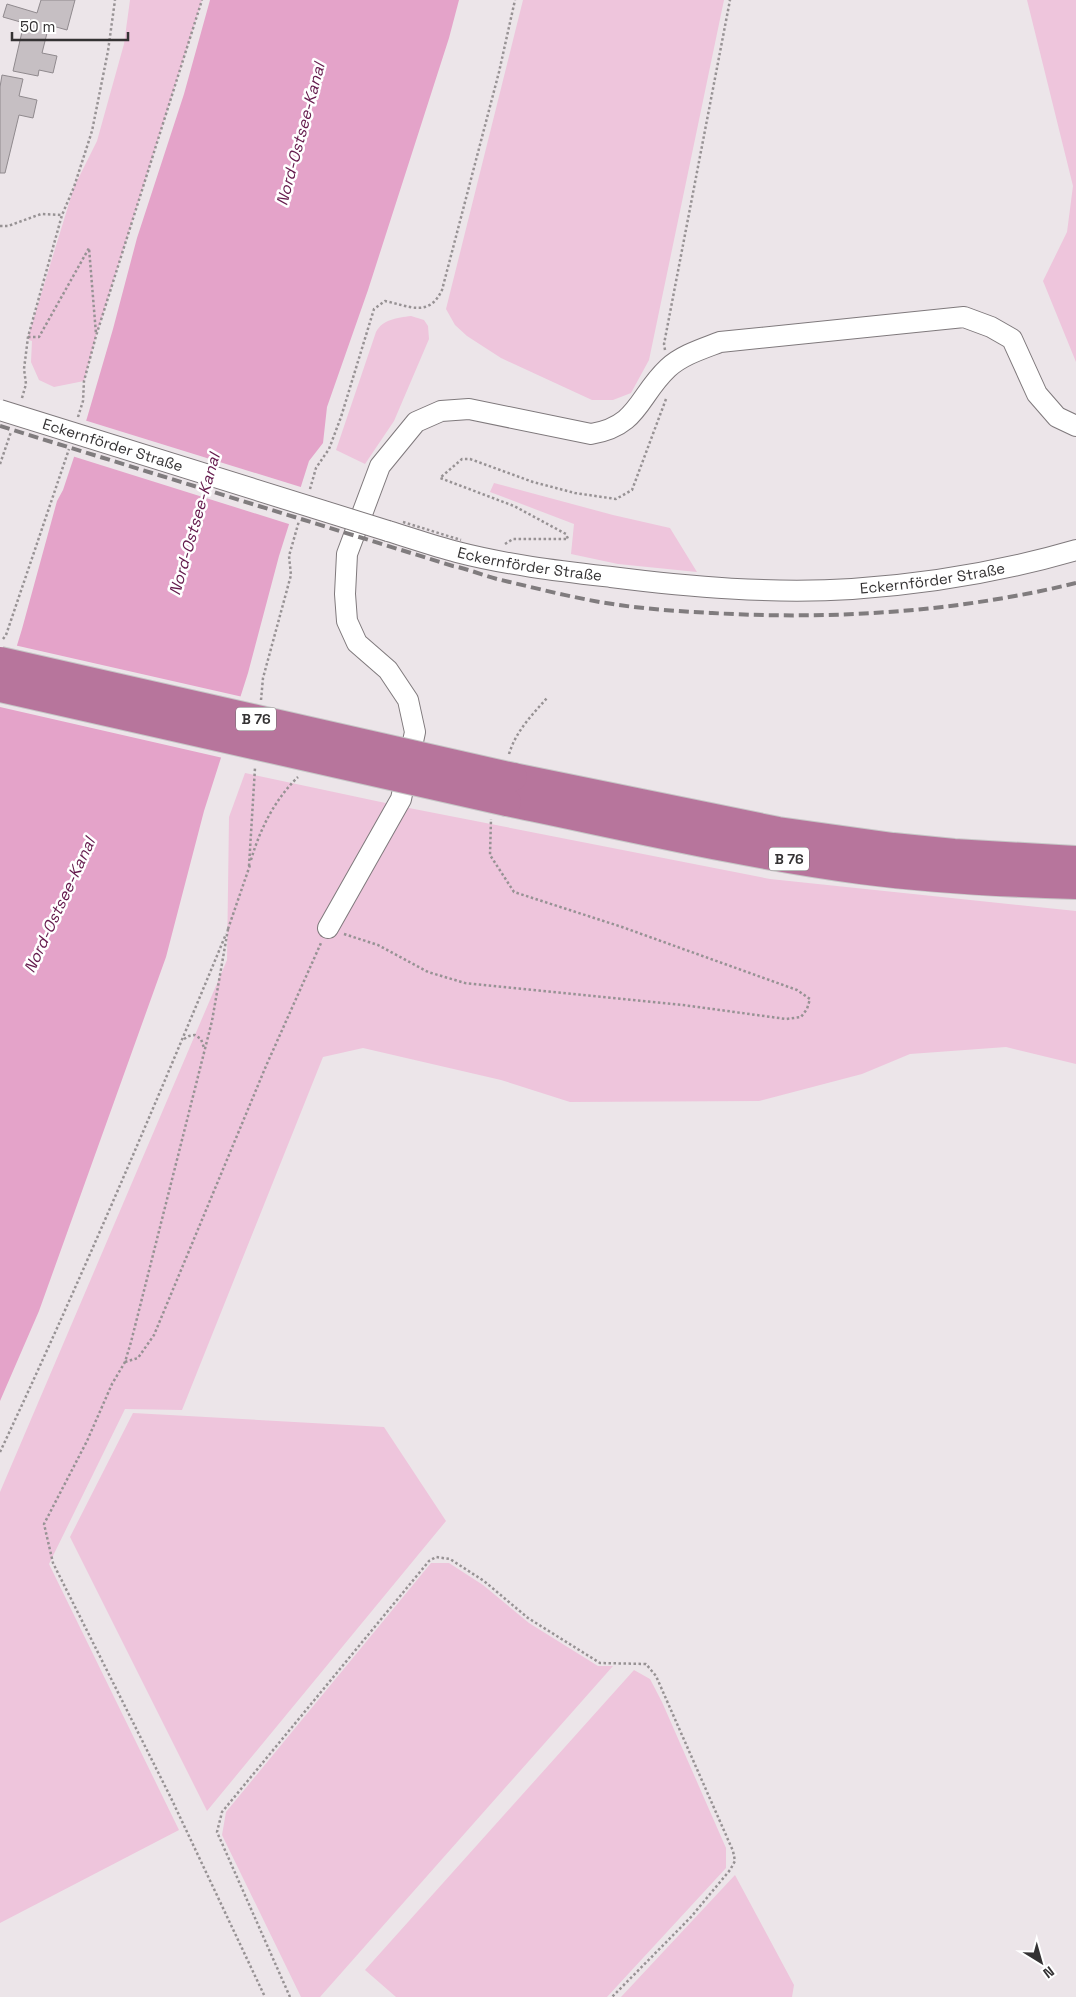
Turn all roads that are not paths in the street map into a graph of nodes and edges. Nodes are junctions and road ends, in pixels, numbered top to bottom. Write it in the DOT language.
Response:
graph roads {
  1 [pos="0,410"];
  2 [pos="1076,426"];
  3 [pos="1076,550"];
  4 [pos="0,661"];
  5 [pos="0,688"];
  6 [pos="505,788"];
  7 [pos="1076,860"];
  8 [pos="1076,885"];
  9 [pos="328,928"];
  1 -- 3 [label="street, Eckernförder Straße, bridge"];
  2 -- 9 [label="street"];
  4 -- 6 [label="highway, B 76, bridge"];
  5 -- 6 [label="highway, B 76, bridge"];
  6 -- 7 [label="highway, B 76"];
  6 -- 8 [label="highway, B 76"];
}
